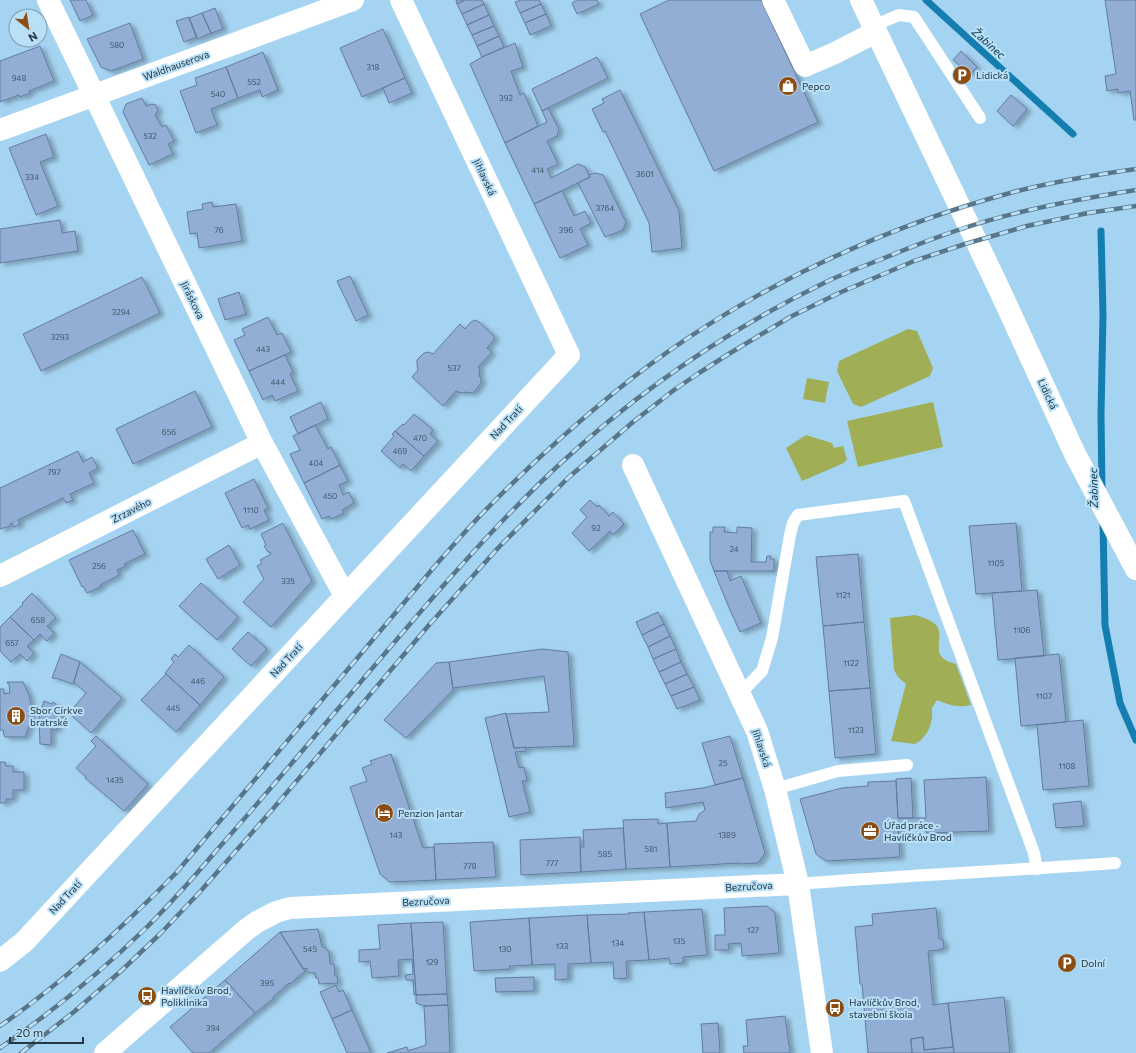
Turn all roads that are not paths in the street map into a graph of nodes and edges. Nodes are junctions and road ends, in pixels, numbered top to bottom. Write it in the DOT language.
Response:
graph roads {
  1 [pos="48,0"];
  2 [pos="353,0"];
  3 [pos="401,0"];
  4 [pos="773,0"];
  5 [pos="861,0"];
  6 [pos="875,29"];
  7 [pos="94,95"];
  8 [pos="980,118"];
  9 [pos="0,130"];
  10 [pos="569,354"];
  11 [pos="262,443"];
  12 [pos="633,465"];
  13 [pos="1134,566"];
  14 [pos="0,576"];
  15 [pos="345,596"];
  16 [pos="740,694"];
  17 [pos="907,765"];
  18 [pos="775,789"];
  19 [pos="1116,863"];
  20 [pos="1036,869"];
  21 [pos="798,884"];
  22 [pos="0,961"];
  23 [pos="105,1053"];
  24 [pos="822,1053"];
  1 -- 7 [label="street, Jiráskova"];
  2 -- 7 [label="street, Waldhauserova"];
  3 -- 10 [label="street, Jihlavská"];
  4 -- 6 [label="street"];
  5 -- 6 [label="street, Lidická"];
  6 -- 8 [label="lane"];
  6 -- 13 [label="street, Lidická"];
  7 -- 9 [label="street, Waldhauserova"];
  7 -- 11 [label="street, Jiráskova"];
  10 -- 15 [label="street, Nad Tratí"];
  11 -- 14 [label="street, Zrzavého"];
  11 -- 15 [label="street, Jiráskova"];
  12 -- 16 [label="street, Jihlavská"];
  15 -- 22 [label="street, Nad Tratí"];
  16 -- 18 [label="street, Jihlavská"];
  16 -- 20 [label="lane"];
  17 -- 18 [label="lane"];
  18 -- 21 [label="street, Jihlavská"];
  19 -- 20 [label="lane"];
  20 -- 21 [label="lane"];
  21 -- 23 [label="street, Bezručova"];
  21 -- 24 [label="street, Jihlavská"];
}
